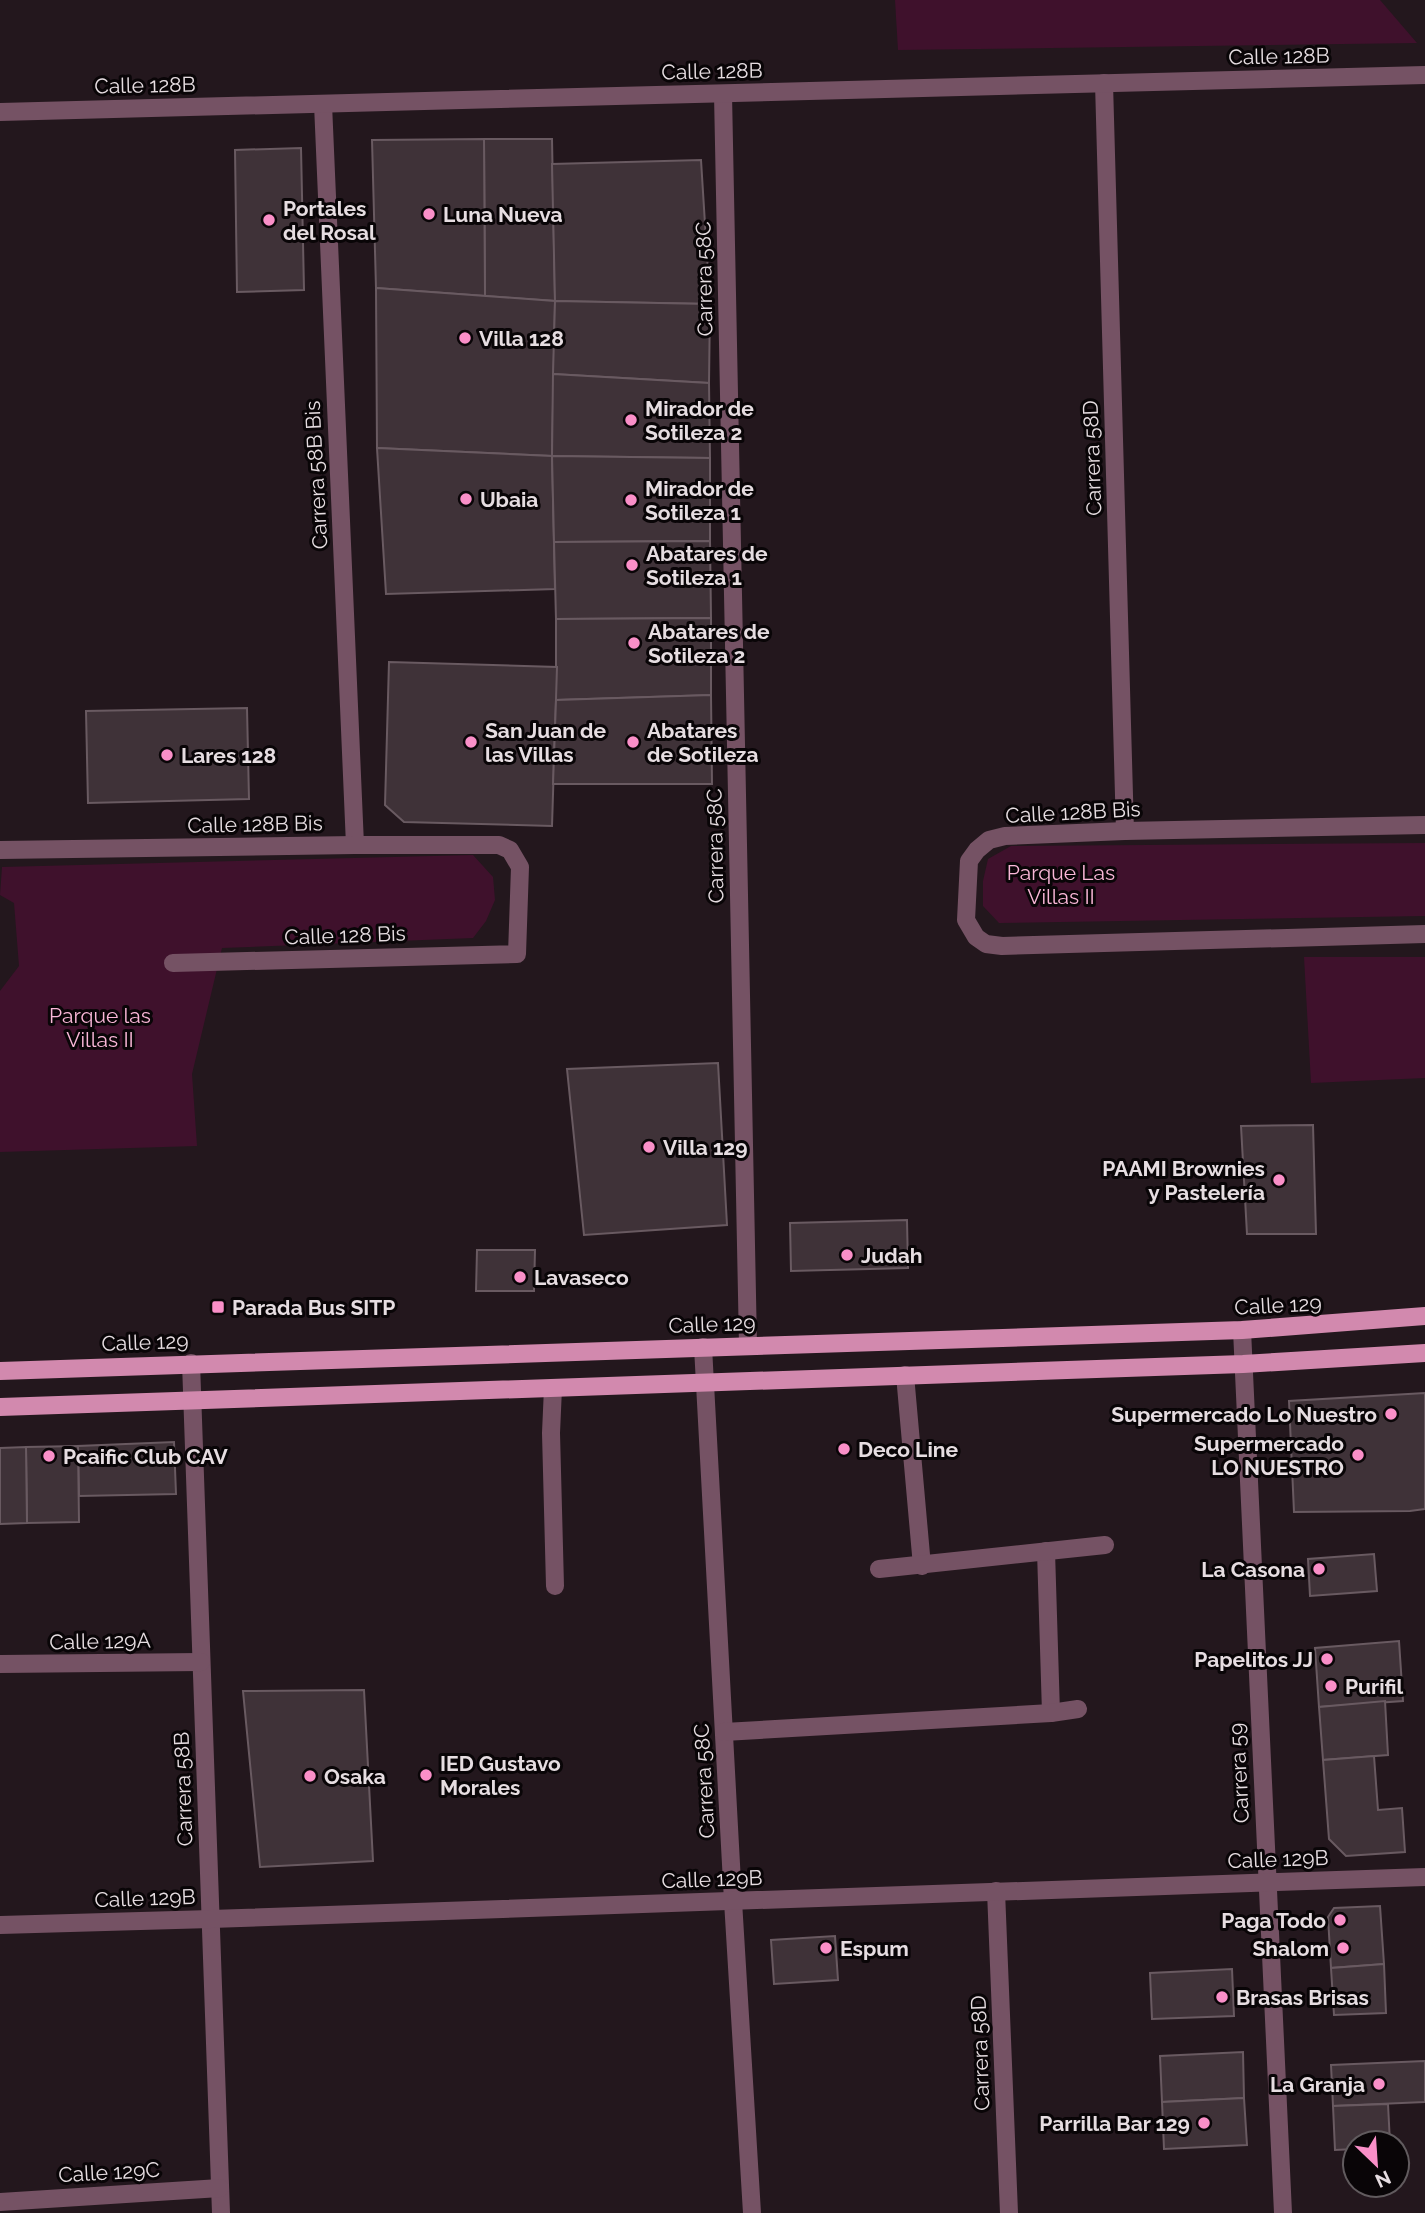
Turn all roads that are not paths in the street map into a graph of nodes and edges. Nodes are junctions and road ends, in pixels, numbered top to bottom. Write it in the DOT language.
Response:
graph roads {
  1 [pos="1425,75"];
  2 [pos="1104,83"];
  3 [pos="723,94"];
  4 [pos="323,104"];
  5 [pos="0,112"];
  6 [pos="1425,825"];
  7 [pos="1125,831"];
  8 [pos="355,845"];
  9 [pos="0,850"];
  10 [pos="1425,934"];
  11 [pos="517,954"];
  12 [pos="173,963"];
  13 [pos="1425,1316"];
  14 [pos="1242,1330"];
  15 [pos="748,1345"];
  16 [pos="703,1347"];
  17 [pos="1425,1353"];
  18 [pos="191,1363"];
  19 [pos="1243,1364"];
  20 [pos="0,1371"];
  21 [pos="905,1375"];
  22 [pos="706,1383"];
  23 [pos="552,1388"];
  24 [pos="192,1399"];
  25 [pos="0,1407"];
  26 [pos="1105,1545"];
  27 [pos="1046,1551"];
  28 [pos="922,1566"];
  29 [pos="879,1569"];
  30 [pos="555,1586"];
  31 [pos="201,1662"];
  32 [pos="0,1664"];
  33 [pos="1078,1709"];
  34 [pos="1051,1713"];
  35 [pos="724,1732"];
  36 [pos="1425,1877"];
  37 [pos="1267,1882"];
  38 [pos="996,1891"];
  39 [pos="733,1901"];
  40 [pos="211,1919"];
  41 [pos="0,1925"];
  42 [pos="220,2188"];
  43 [pos="0,2202"];
  44 [pos="221,2213"];
  45 [pos="752,2213"];
  46 [pos="1009,2213"];
  47 [pos="1283,2213"];
  1 -- 2 [label="street, Calle 128B"];
  2 -- 3 [label="street, Calle 128B"];
  2 -- 7 [label="street, Carrera 58D"];
  3 -- 4 [label="street, Calle 128B"];
  3 -- 15 [label="street, Carrera 58C"];
  4 -- 5 [label="street, Calle 128B"];
  4 -- 8 [label="street, Carrera 58B Bis"];
  6 -- 7 [label="street, Calle 128B Bis"];
  7 -- 10 [label="street, Calle 128B Bis"];
  8 -- 9 [label="street, Calle 128B Bis"];
  8 -- 11 [label="street, Calle 128B Bis"];
  11 -- 12 [label="street, Calle 128 Bis"];
  13 -- 14 [label="main road, Calle 129"];
  14 -- 15 [label="main road, Calle 129"];
  14 -- 19 [label="street, Carrera 59"];
  15 -- 16 [label="main road, Calle 129"];
  16 -- 18 [label="main road, Calle 129"];
  16 -- 22 [label="street, Carrera 58C"];
  17 -- 19 [label="main road"];
  18 -- 20 [label="main road, Calle 129"];
  18 -- 24 [label="street, Carrera 58B"];
  19 -- 21 [label="main road"];
  19 -- 37 [label="street, Carrera 59"];
  21 -- 22 [label="main road"];
  21 -- 28 [label="street"];
  22 -- 23 [label="main road"];
  22 -- 35 [label="street, Carrera 58C"];
  23 -- 24 [label="main road"];
  23 -- 30 [label="street"];
  24 -- 25 [label="main road"];
  24 -- 31 [label="street, Carrera 58B"];
  26 -- 27 [label="street"];
  27 -- 28 [label="street"];
  27 -- 34 [label="street"];
  28 -- 29 [label="street"];
  31 -- 32 [label="street, Calle 129A"];
  31 -- 40 [label="street, Carrera 58B"];
  33 -- 34 [label="street"];
  34 -- 35 [label="street"];
  35 -- 39 [label="street, Carrera 58C"];
  36 -- 37 [label="street, Calle 129B"];
  37 -- 38 [label="street, Calle 129B"];
  37 -- 47 [label="street, Carrera 59"];
  38 -- 39 [label="street, Calle 129B"];
  38 -- 46 [label="street, Carrera 58D"];
  39 -- 40 [label="street, Calle 129B"];
  39 -- 45 [label="street, Carrera 58C"];
  40 -- 41 [label="street, Calle 129B"];
  40 -- 42 [label="street, Carrera 58B"];
  42 -- 43 [label="street, Calle 129C"];
  42 -- 44 [label="street, Carrera 58B"];
}
